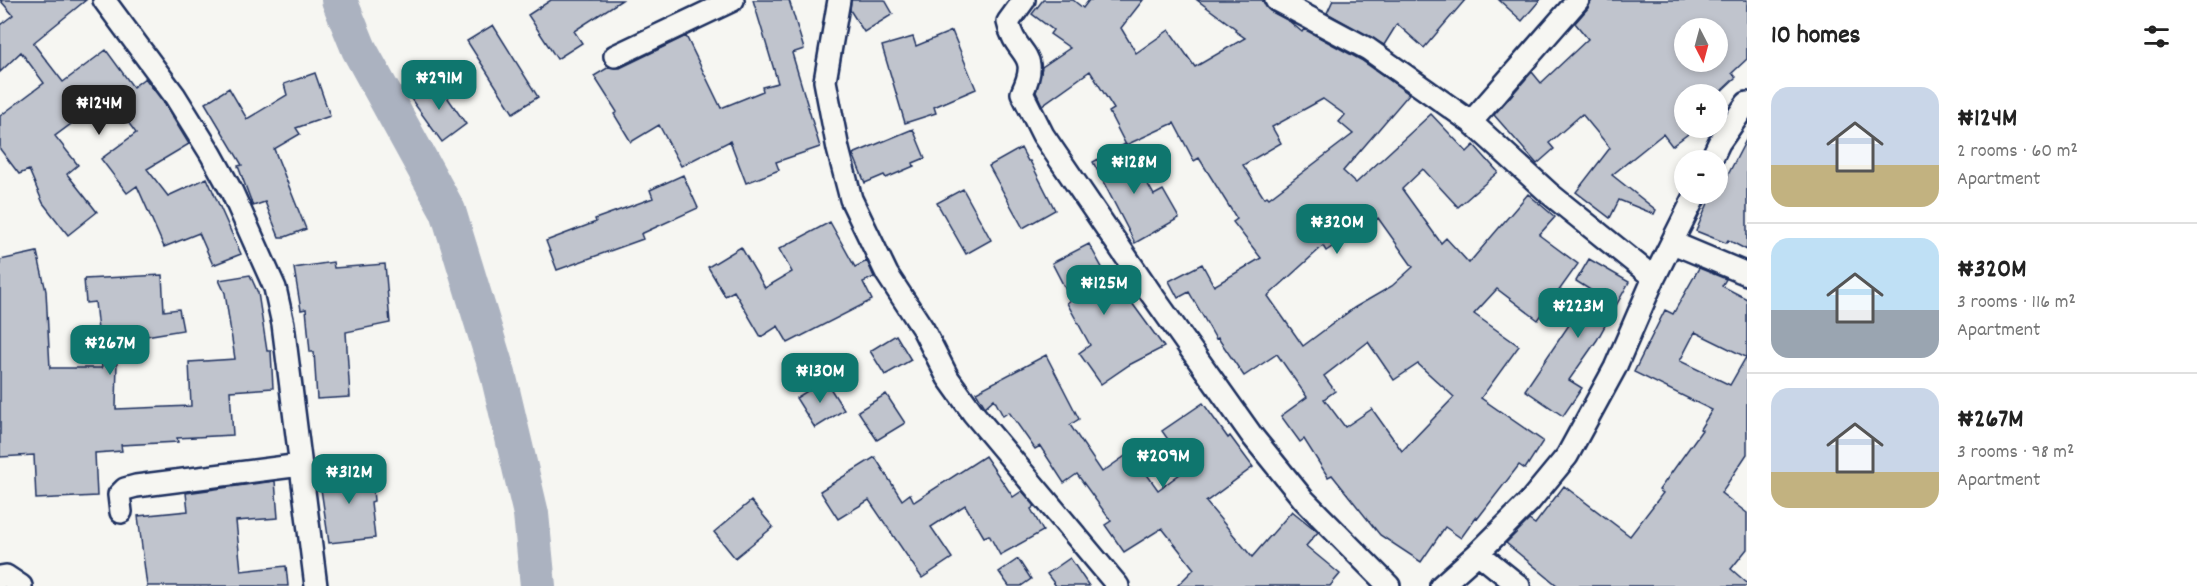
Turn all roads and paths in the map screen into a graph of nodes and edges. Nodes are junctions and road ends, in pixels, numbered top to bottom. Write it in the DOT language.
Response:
graph roads {
  1 [pos="104,0"];
  2 [pos="733,0"];
  3 [pos="839,0"];
  4 [pos="1024,0"];
  5 [pos="1276,0"];
  6 [pos="1578,0"];
  7 [pos="615,56"];
  8 [pos="1747,103"];
  9 [pos="1471,122"];
  10 [pos="1716,150"];
  11 [pos="1691,204"];
  12 [pos="1673,243"];
  13 [pos="1747,274"];
  14 [pos="1654,278"];
  15 [pos="301,465"];
  16 [pos="121,512"];
  17 [pos="1478,553"];
  18 [pos="0,577"];
  19 [pos="21,586"];
  20 [pos="316,586"];
  21 [pos="1118,586"];
  22 [pos="1389,586"];
  23 [pos="1441,586"];
  24 [pos="1519,586"];
  1 -- 15 [label="street"];
  2 -- 7 [label="street"];
  3 -- 21 [label="street"];
  4 -- 22 [label="street"];
  5 -- 9 [label="street"];
  6 -- 9 [label="street"];
  8 -- 10 [label="street"];
  9 -- 14 [label="street"];
  11 -- 12 [label="street"];
  12 -- 13 [label="street"];
  12 -- 14 [label="street"];
  14 -- 17 [label="street"];
  15 -- 16 [label="street"];
  15 -- 20 [label="street"];
  17 -- 23 [label="street"];
  17 -- 24 [label="street"];
  18 -- 19 [label="street"];
}
